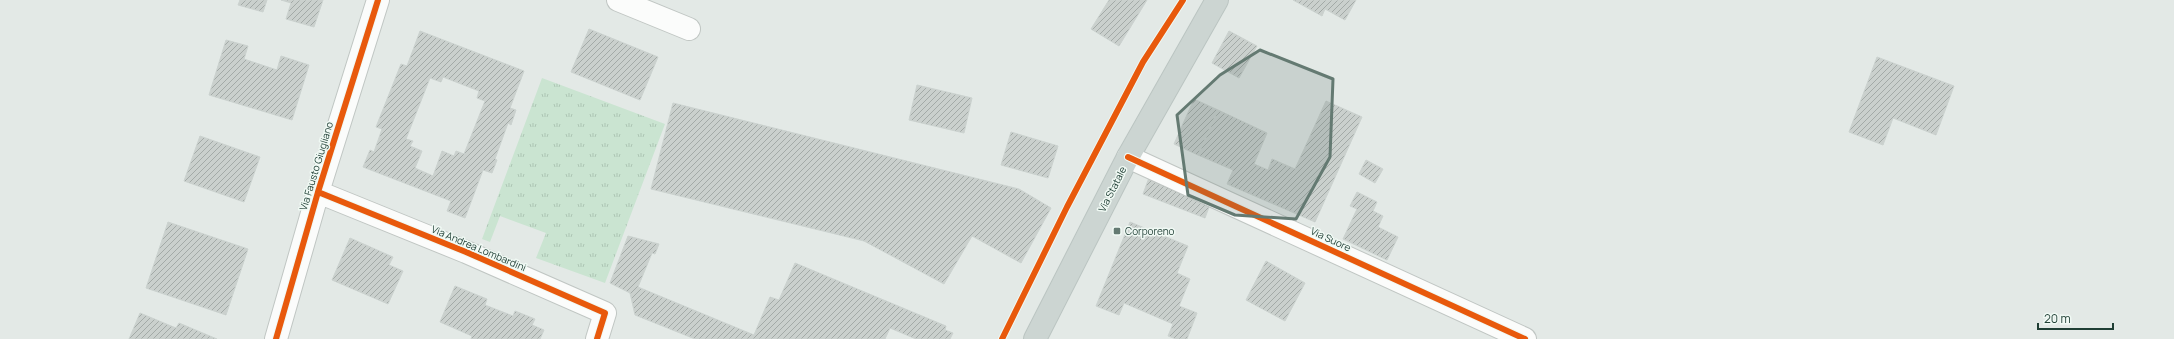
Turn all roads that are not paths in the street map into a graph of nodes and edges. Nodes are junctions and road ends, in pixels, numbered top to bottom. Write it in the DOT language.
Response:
graph roads {
  1 [pos="378,0"];
  2 [pos="618,0"];
  3 [pos="1217,0"];
  4 [pos="689,29"];
  5 [pos="1128,157"];
  6 [pos="318,192"];
  7 [pos="276,339"];
  8 [pos="597,339"];
  9 [pos="1035,339"];
  10 [pos="1525,339"];
  1 -- 6 [label="street, Via Fausto Giugliano"];
  2 -- 4 [label="street"];
  3 -- 5 [label="main road, Via Statale"];
  5 -- 9 [label="main road, Via Statale"];
  5 -- 10 [label="street, Via Suore"];
  6 -- 7 [label="street, Via Fausto Giugliano"];
  6 -- 8 [label="street, Via Andrea Lombardini"];
}
